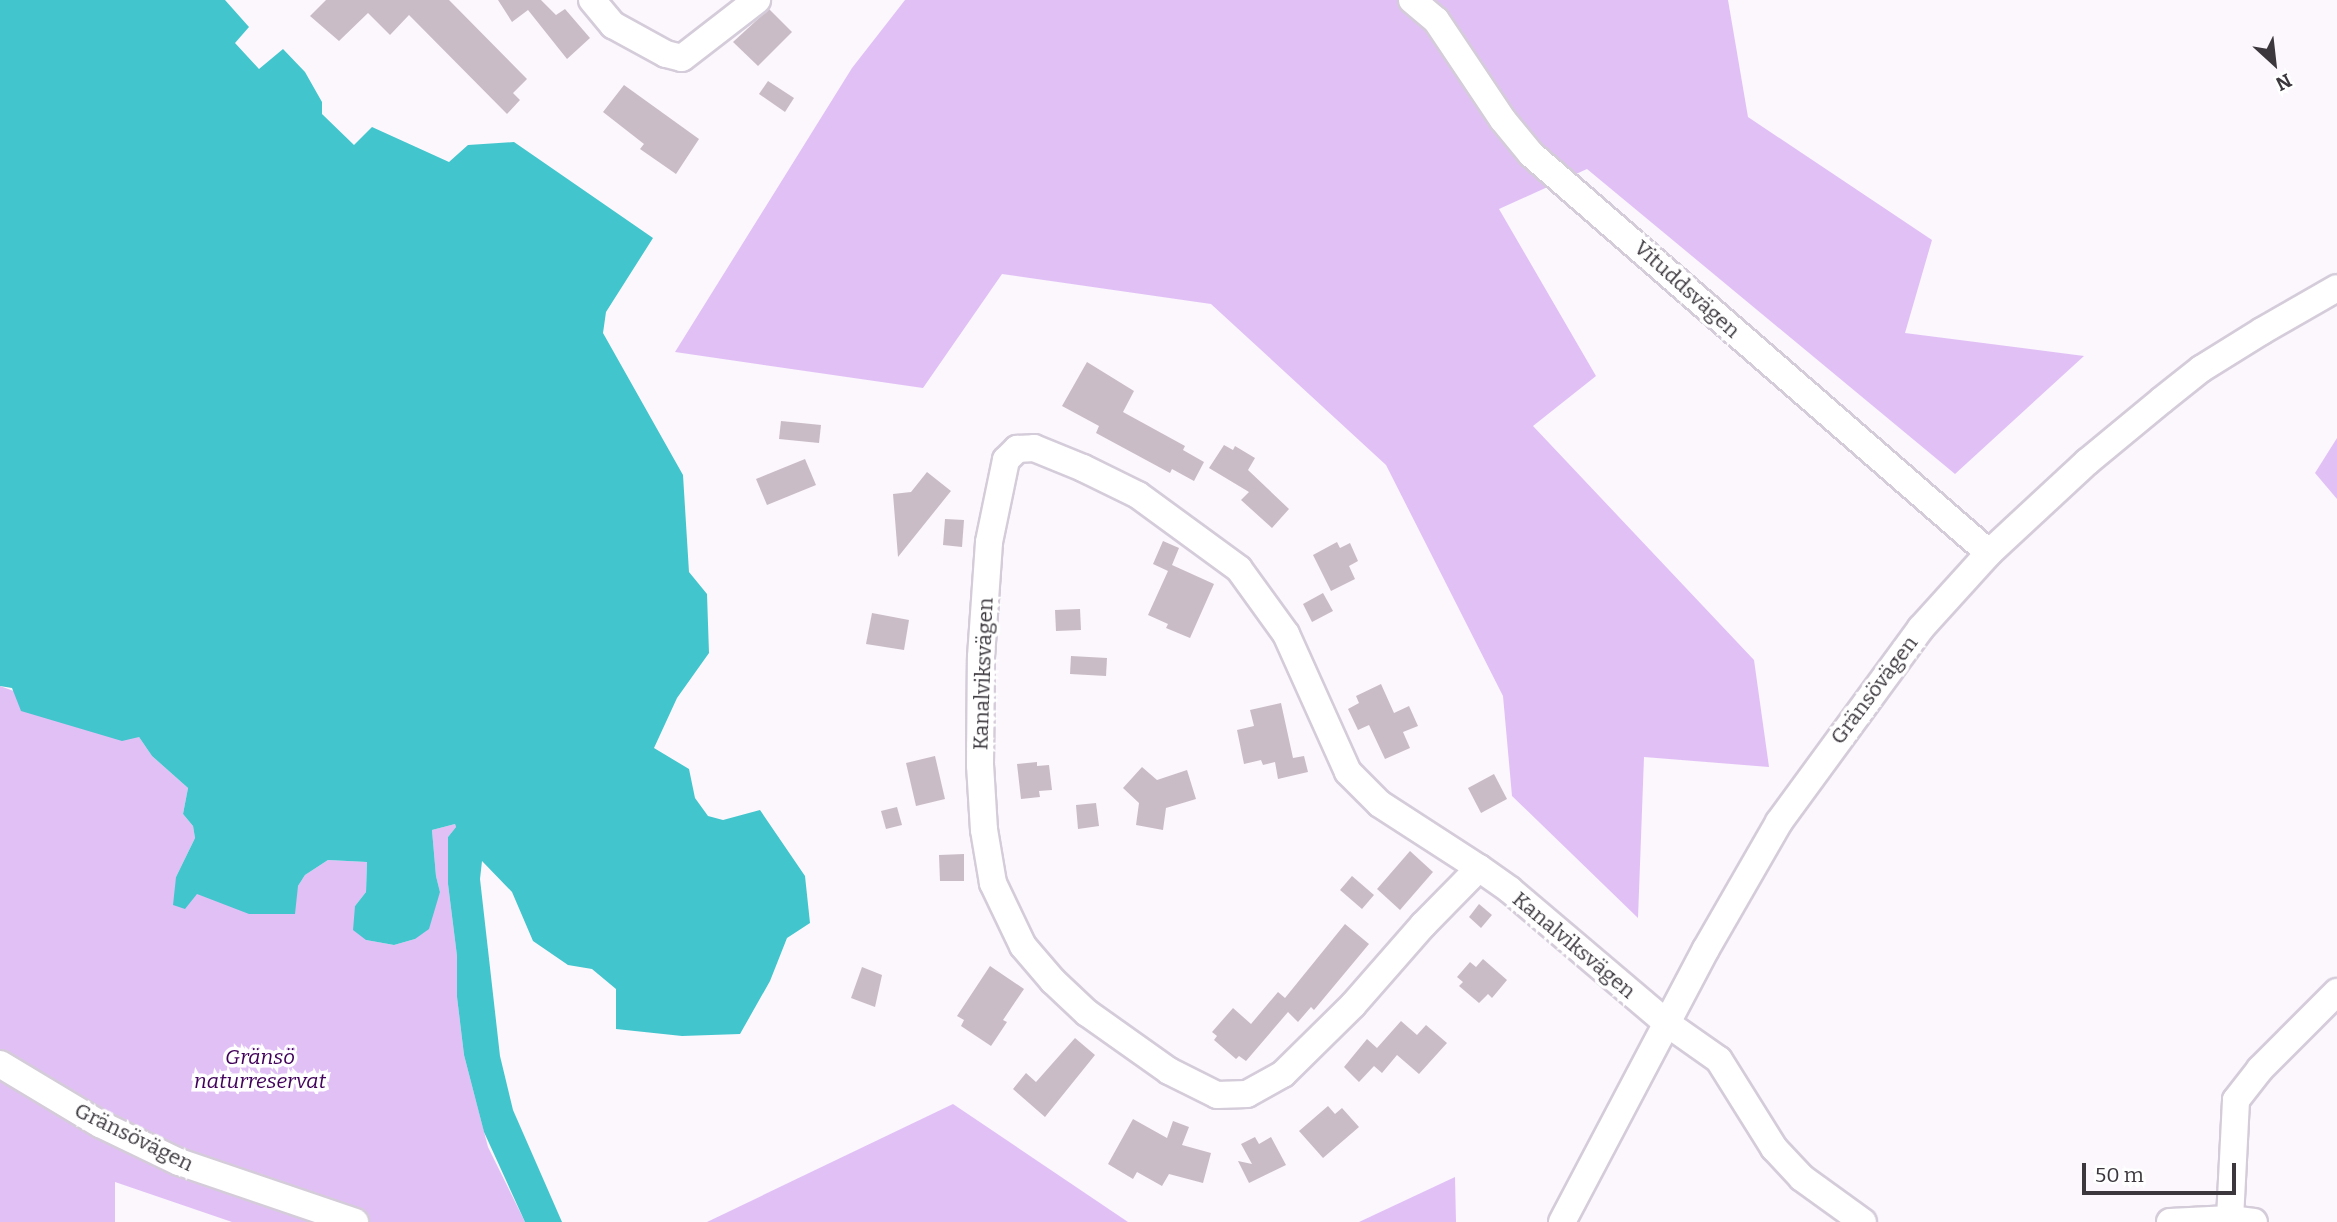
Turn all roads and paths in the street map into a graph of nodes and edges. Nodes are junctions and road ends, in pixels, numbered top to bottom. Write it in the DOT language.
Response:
graph roads {
  1 [pos="592,0"];
  2 [pos="757,0"];
  3 [pos="1412,0"];
  4 [pos="2337,288"];
  5 [pos="1989,554"];
  6 [pos="1479,868"];
  7 [pos="2337,992"];
  8 [pos="1668,1024"];
  9 [pos="0,1064"];
  10 [pos="2242,1220"];
  11 [pos="355,1222"];
  12 [pos="1562,1222"];
  13 [pos="1863,1222"];
  14 [pos="2170,1222"];
  1 -- 2 [label="street"];
  3 -- 5 [label="street, Vituddsvägen"];
  4 -- 5 [label="street, Gränsövägen"];
  5 -- 8 [label="street, Gränsövägen"];
  6 -- 6 [label="street, Kanalviksvägen"];
  6 -- 8 [label="street, Kanalviksvägen"];
  7 -- 10 [label="street"];
  8 -- 12 [label="street, Gränsövägen"];
  8 -- 13 [label="street, Kanalviksvägen"];
  9 -- 11 [label="street, Gränsövägen"];
  10 -- 14 [label="street"];
}
